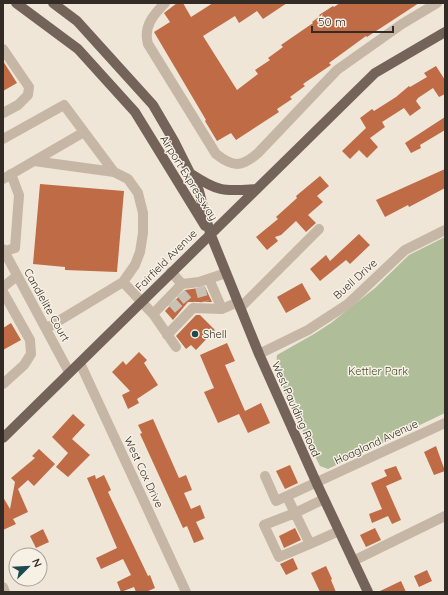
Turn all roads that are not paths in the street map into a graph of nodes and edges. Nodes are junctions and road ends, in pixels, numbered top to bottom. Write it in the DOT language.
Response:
graph roads {
  1 [pos="16,3"];
  2 [pos="53,3"];
  3 [pos="165,3"];
  4 [pos="437,3"];
  5 [pos="445,32"];
  6 [pos="3,49"];
  7 [pos="3,113"];
  8 [pos="84,132"];
  9 [pos="3,139"];
  10 [pos="34,161"];
  11 [pos="114,172"];
  12 [pos="190,174"];
  13 [pos="7,177"];
  14 [pos="257,189"];
  15 [pos="319,229"];
  16 [pos="445,230"];
  17 [pos="210,233"];
  18 [pos="4,250"];
  19 [pos="171,272"];
  20 [pos="226,273"];
  21 [pos="17,276"];
  22 [pos="123,282"];
  23 [pos="203,283"];
  24 [pos="3,287"];
  25 [pos="180,289"];
  26 [pos="3,292"];
  27 [pos="141,302"];
  28 [pos="239,305"];
  29 [pos="222,309"];
  30 [pos="152,314"];
  31 [pos="47,328"];
  32 [pos="167,334"];
  33 [pos="176,347"];
  34 [pos="259,354"];
  35 [pos="80,363"];
  36 [pos="69,372"];
  37 [pos="3,384"];
  38 [pos="445,423"];
  39 [pos="3,438"];
  40 [pos="265,476"];
  41 [pos="317,484"];
  42 [pos="287,497"];
  43 [pos="324,499"];
  44 [pos="295,513"];
  45 [pos="445,516"];
  46 [pos="339,531"];
  47 [pos="310,544"];
  48 [pos="353,561"];
  49 [pos="3,587"];
  50 [pos="5,592"];
  51 [pos="186,592"];
  52 [pos="368,592"];
  1 -- 17 [label="main road, Airport Expressway"];
  2 -- 12 [label="main road, Airport Expressway"];
  3 -- 4 [label="street"];
  5 -- 14 [label="main road, Fairfield Avenue"];
  6 -- 7 [label="street"];
  8 -- 9 [label="street"];
  8 -- 10 [label="street"];
  8 -- 11 [label="street"];
  10 -- 11 [label="street"];
  10 -- 13 [label="street"];
  11 -- 22 [label="street"];
  12 -- 14 [label="main road"];
  12 -- 17 [label="main road, Airport Expressway"];
  13 -- 18 [label="street"];
  14 -- 17 [label="main road, Fairfield Avenue"];
  15 -- 28 [label="street"];
  16 -- 34 [label="street, Buell Drive"];
  17 -- 19 [label="main road, Fairfield Avenue"];
  17 -- 20 [label="main road, West Paulding Road"];
  18 -- 21 [label="street, Candlelite Court"];
  19 -- 25 [label="street"];
  19 -- 27 [label="main road, Fairfield Avenue"];
  20 -- 23 [label="street"];
  20 -- 28 [label="main road, West Paulding Road"];
  21 -- 24 [label="street"];
  21 -- 31 [label="street, Candlelite Court"];
  22 -- 27 [label="street"];
  22 -- 31 [label="street"];
  23 -- 25 [label="street"];
  23 -- 29 [label="street"];
  25 -- 30 [label="street"];
  26 -- 37 [label="street"];
  27 -- 30 [label="street"];
  27 -- 35 [label="main road, Fairfield Avenue"];
  28 -- 29 [label="street"];
  28 -- 34 [label="main road, West Paulding Road"];
  29 -- 32 [label="street"];
  30 -- 32 [label="street"];
  31 -- 36 [label="street, Candlelite Court"];
  32 -- 33 [label="street"];
  34 -- 41 [label="main road, West Paulding Road"];
  35 -- 36 [label="main road, Fairfield Avenue"];
  35 -- 51 [label="street, West Cox Drive"];
  36 -- 39 [label="main road, Fairfield Avenue"];
  38 -- 41 [label="street, Hoagland Avenue"];
  40 -- 42 [label="street"];
  41 -- 42 [label="street, Hoagland Avenue"];
  41 -- 43 [label="main road, West Paulding Road"];
  42 -- 44 [label="street"];
  43 -- 44 [label="street"];
  43 -- 46 [label="main road, West Paulding Road"];
  44 -- 47 [label="street"];
  44 -- 47 [label="street"];
  45 -- 48 [label="street"];
  46 -- 47 [label="street"];
  46 -- 48 [label="main road, West Paulding Road"];
  48 -- 52 [label="main road, West Paulding Road"];
  49 -- 50 [label="street"];
}
